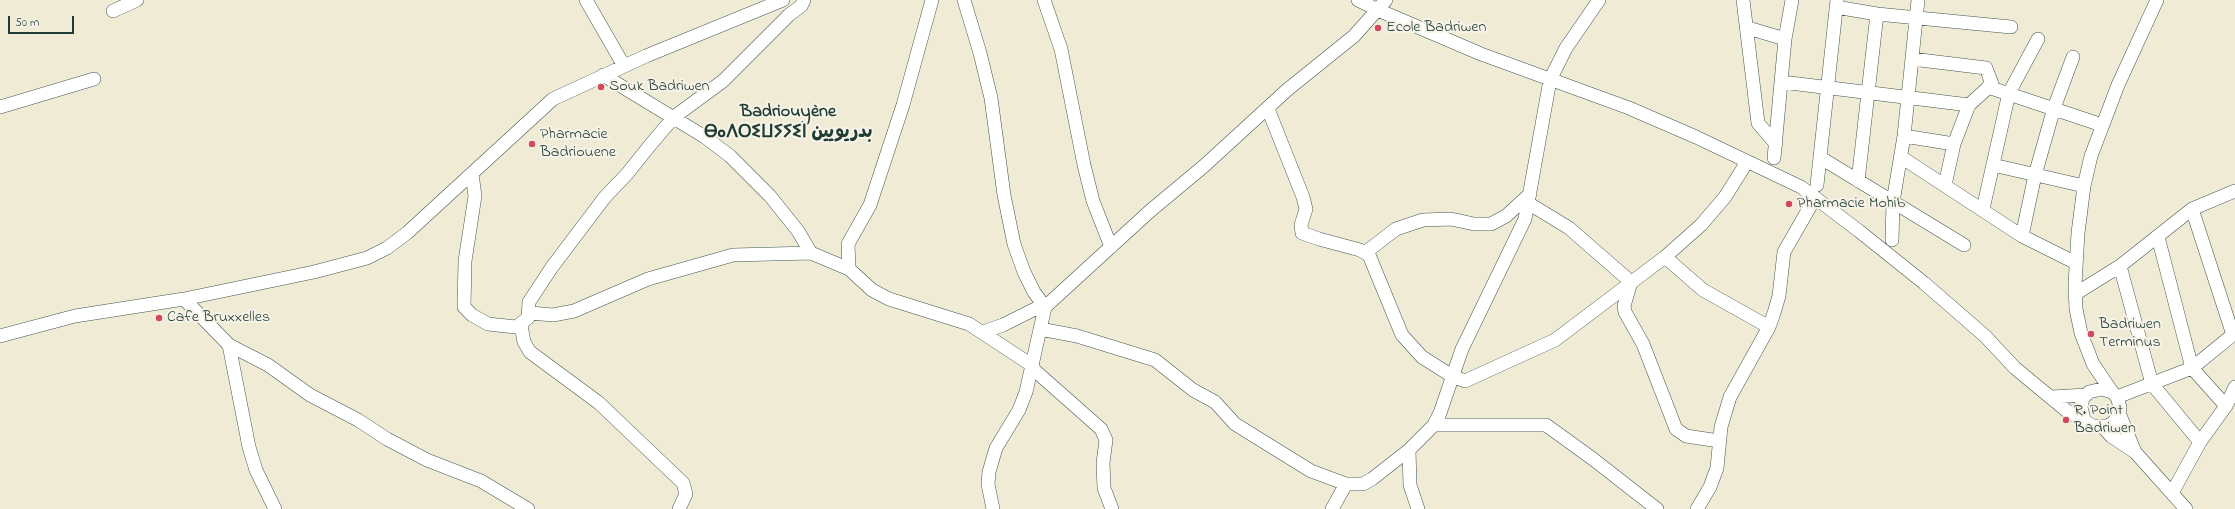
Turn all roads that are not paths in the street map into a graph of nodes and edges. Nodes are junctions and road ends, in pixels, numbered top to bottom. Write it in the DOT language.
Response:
graph roads {
  1 [pos="137,0"];
  2 [pos="586,0"];
  3 [pos="783,0"];
  4 [pos="804,0"];
  5 [pos="932,0"];
  6 [pos="964,0"];
  7 [pos="1044,0"];
  8 [pos="1358,0"];
  9 [pos="1599,0"];
  10 [pos="1743,0"];
  11 [pos="1792,0"];
  12 [pos="1918,0"];
  13 [pos="2157,0"];
  14 [pos="1837,4"];
  15 [pos="755,5"];
  16 [pos="1382,5"];
  17 [pos="113,12"];
  18 [pos="1877,14"];
  19 [pos="1917,17"];
  20 [pos="2011,27"];
  21 [pos="1748,28"];
  22 [pos="1785,39"];
  23 [pos="2038,39"];
  24 [pos="2073,57"];
  25 [pos="1912,59"];
  26 [pos="624,66"];
  27 [pos="604,75"];
  28 [pos="94,79"];
  29 [pos="1550,80"];
  30 [pos="1782,82"];
  31 [pos="1827,87"];
  32 [pos="1988,87"];
  33 [pos="1868,92"];
  34 [pos="2009,93"];
  35 [pos="1908,97"];
  36 [pos="1969,105"];
  37 [pos="0,107"];
  38 [pos="2054,108"];
  39 [pos="1268,109"];
  40 [pos="674,117"];
  41 [pos="2102,125"];
  42 [pos="1904,136"];
  43 [pos="1776,144"];
  44 [pos="1954,144"];
  45 [pos="1901,157"];
  46 [pos="1774,158"];
  47 [pos="1821,158"];
  48 [pos="1747,162"];
  49 [pos="1993,165"];
  50 [pos="472,174"];
  51 [pos="2035,175"];
  52 [pos="1858,181"];
  53 [pos="1945,185"];
  54 [pos="2084,186"];
  55 [pos="1816,191"];
  56 [pos="2235,192"];
  57 [pos="1529,198"];
  58 [pos="1893,202"];
  59 [pos="1983,209"];
  60 [pos="2192,209"];
  61 [pos="2022,236"];
  62 [pos="2158,237"];
  63 [pos="1892,240"];
  64 [pos="1964,245"];
  65 [pos="1112,247"];
  66 [pos="1366,252"];
  67 [pos="811,253"];
  68 [pos="1665,257"];
  69 [pos="2076,263"];
  70 [pos="2120,266"];
  71 [pos="849,270"];
  72 [pos="1631,282"];
  73 [pos="2075,294"];
  74 [pos="184,299"];
  75 [pos="1044,306"];
  76 [pos="530,313"];
  77 [pos="521,325"];
  78 [pos="1769,327"];
  79 [pos="1040,329"];
  80 [pos="983,332"];
  81 [pos="2234,334"];
  82 [pos="0,336"];
  83 [pos="230,345"];
  84 [pos="2092,364"];
  85 [pos="1033,367"];
  86 [pos="2192,368"];
  87 [pos="1452,376"];
  88 [pos="2152,384"];
  89 [pos="2235,387"];
  90 [pos="2089,392"];
  91 [pos="2114,395"];
  92 [pos="2052,397"];
  93 [pos="2226,406"];
  94 [pos="2119,413"];
  95 [pos="2084,420"];
  96 [pos="1434,425"];
  97 [pos="2103,428"];
  98 [pos="1719,441"];
  99 [pos="2200,442"];
  100 [pos="1409,450"];
  101 [pos="2135,452"];
  102 [pos="1346,484"];
  103 [pos="2172,493"];
  104 [pos="275,509"];
  105 [pos="528,509"];
  106 [pos="679,509"];
  107 [pos="993,509"];
  108 [pos="1112,509"];
  109 [pos="1332,509"];
  110 [pos="1418,509"];
  111 [pos="1657,509"];
  112 [pos="1697,509"];
  113 [pos="2186,509"];
  1 -- 17 [label="street"];
  2 -- 26 [label="street"];
  3 -- 15 [label="street"];
  4 -- 40 [label="street"];
  5 -- 71 [label="street"];
  6 -- 75 [label="street"];
  7 -- 65 [label="street"];
  8 -- 16 [label="street"];
  9 -- 29 [label="street"];
  10 -- 21 [label="street"];
  11 -- 22 [label="street"];
  12 -- 19 [label="street"];
  13 -- 41 [label="street"];
  14 -- 18 [label="street"];
  14 -- 31 [label="street"];
  15 -- 26 [label="street"];
  16 -- 29 [label="street"];
  16 -- 39 [label="street"];
  18 -- 19 [label="street"];
  18 -- 33 [label="street"];
  19 -- 20 [label="street"];
  19 -- 25 [label="street"];
  21 -- 22 [label="street"];
  21 -- 43 [label="street"];
  22 -- 30 [label="street"];
  23 -- 34 [label="street"];
  24 -- 38 [label="street"];
  25 -- 32 [label="street"];
  25 -- 35 [label="street"];
  26 -- 27 [label="street"];
  27 -- 40 [label="street"];
  27 -- 50 [label="street"];
  28 -- 37 [label="street"];
  29 -- 48 [label="street"];
  29 -- 57 [label="street"];
  30 -- 31 [label="street"];
  30 -- 43 [label="street"];
  31 -- 33 [label="street"];
  31 -- 47 [label="street"];
  32 -- 34 [label="street"];
  32 -- 36 [label="street"];
  33 -- 35 [label="street"];
  33 -- 52 [label="street"];
  34 -- 38 [label="street"];
  34 -- 49 [label="street"];
  35 -- 36 [label="street"];
  35 -- 42 [label="street"];
  36 -- 44 [label="street"];
  38 -- 41 [label="street"];
  38 -- 51 [label="street"];
  39 -- 65 [label="street"];
  39 -- 66 [label="street"];
  40 -- 67 [label="street"];
  40 -- 76 [label="street"];
  41 -- 54 [label="street"];
  42 -- 44 [label="street"];
  42 -- 45 [label="street"];
  43 -- 46 [label="street"];
  44 -- 53 [label="street"];
  45 -- 53 [label="street"];
  45 -- 58 [label="street"];
  47 -- 52 [label="street"];
  47 -- 55 [label="street"];
  48 -- 55 [label="street"];
  48 -- 68 [label="street"];
  49 -- 51 [label="street"];
  49 -- 59 [label="street"];
  50 -- 74 [label="street"];
  50 -- 77 [label="street"];
  51 -- 54 [label="street"];
  51 -- 61 [label="street"];
  52 -- 58 [label="street"];
  53 -- 59 [label="street"];
  54 -- 69 [label="street"];
  55 -- 78 [label="street"];
  55 -- 92 [label="street"];
  56 -- 60 [label="street"];
  57 -- 66 [label="street"];
  57 -- 72 [label="street"];
  57 -- 87 [label="street"];
  58 -- 63 [label="street"];
  58 -- 64 [label="street"];
  59 -- 61 [label="street"];
  60 -- 62 [label="street"];
  60 -- 81 [label="street"];
  61 -- 69 [label="street"];
  62 -- 70 [label="street"];
  62 -- 86 [label="street"];
  65 -- 75 [label="street"];
  66 -- 87 [label="street"];
  67 -- 71 [label="street"];
  67 -- 76 [label="street"];
  68 -- 72 [label="street"];
  68 -- 78 [label="street"];
  69 -- 73 [label="street"];
  70 -- 73 [label="street"];
  70 -- 88 [label="street"];
  71 -- 80 [label="street"];
  72 -- 87 [label="street"];
  72 -- 98 [label="street"];
  73 -- 84 [label="street"];
  74 -- 82 [label="street"];
  74 -- 83 [label="street"];
  75 -- 79 [label="street"];
  75 -- 80 [label="street"];
  76 -- 77 [label="street"];
  77 -- 106 [label="street"];
  78 -- 98 [label="street"];
  79 -- 85 [label="street"];
  79 -- 102 [label="street"];
  80 -- 85 [label="street"];
  81 -- 86 [label="street"];
  83 -- 104 [label="street"];
  83 -- 105 [label="street"];
  84 -- 90 [label="street"];
  84 -- 91 [label="street"];
  85 -- 107 [label="street"];
  85 -- 108 [label="street"];
  86 -- 88 [label="street"];
  86 -- 93 [label="street"];
  87 -- 96 [label="street"];
  88 -- 91 [label="street"];
  88 -- 99 [label="street"];
  89 -- 93 [label="street"];
  90 -- 91 [label="street"];
  90 -- 92 [label="street"];
  90 -- 95 [label="street"];
  91 -- 94 [label="street"];
  92 -- 95 [label="street"];
  93 -- 99 [label="street"];
  94 -- 97 [label="street"];
  94 -- 101 [label="street"];
  95 -- 97 [label="street"];
  96 -- 100 [label="street"];
  96 -- 111 [label="street"];
  97 -- 101 [label="street"];
  98 -- 112 [label="street"];
  99 -- 103 [label="street"];
  100 -- 102 [label="street"];
  100 -- 110 [label="street"];
  101 -- 103 [label="street"];
  102 -- 109 [label="street"];
  103 -- 113 [label="street"];
}
